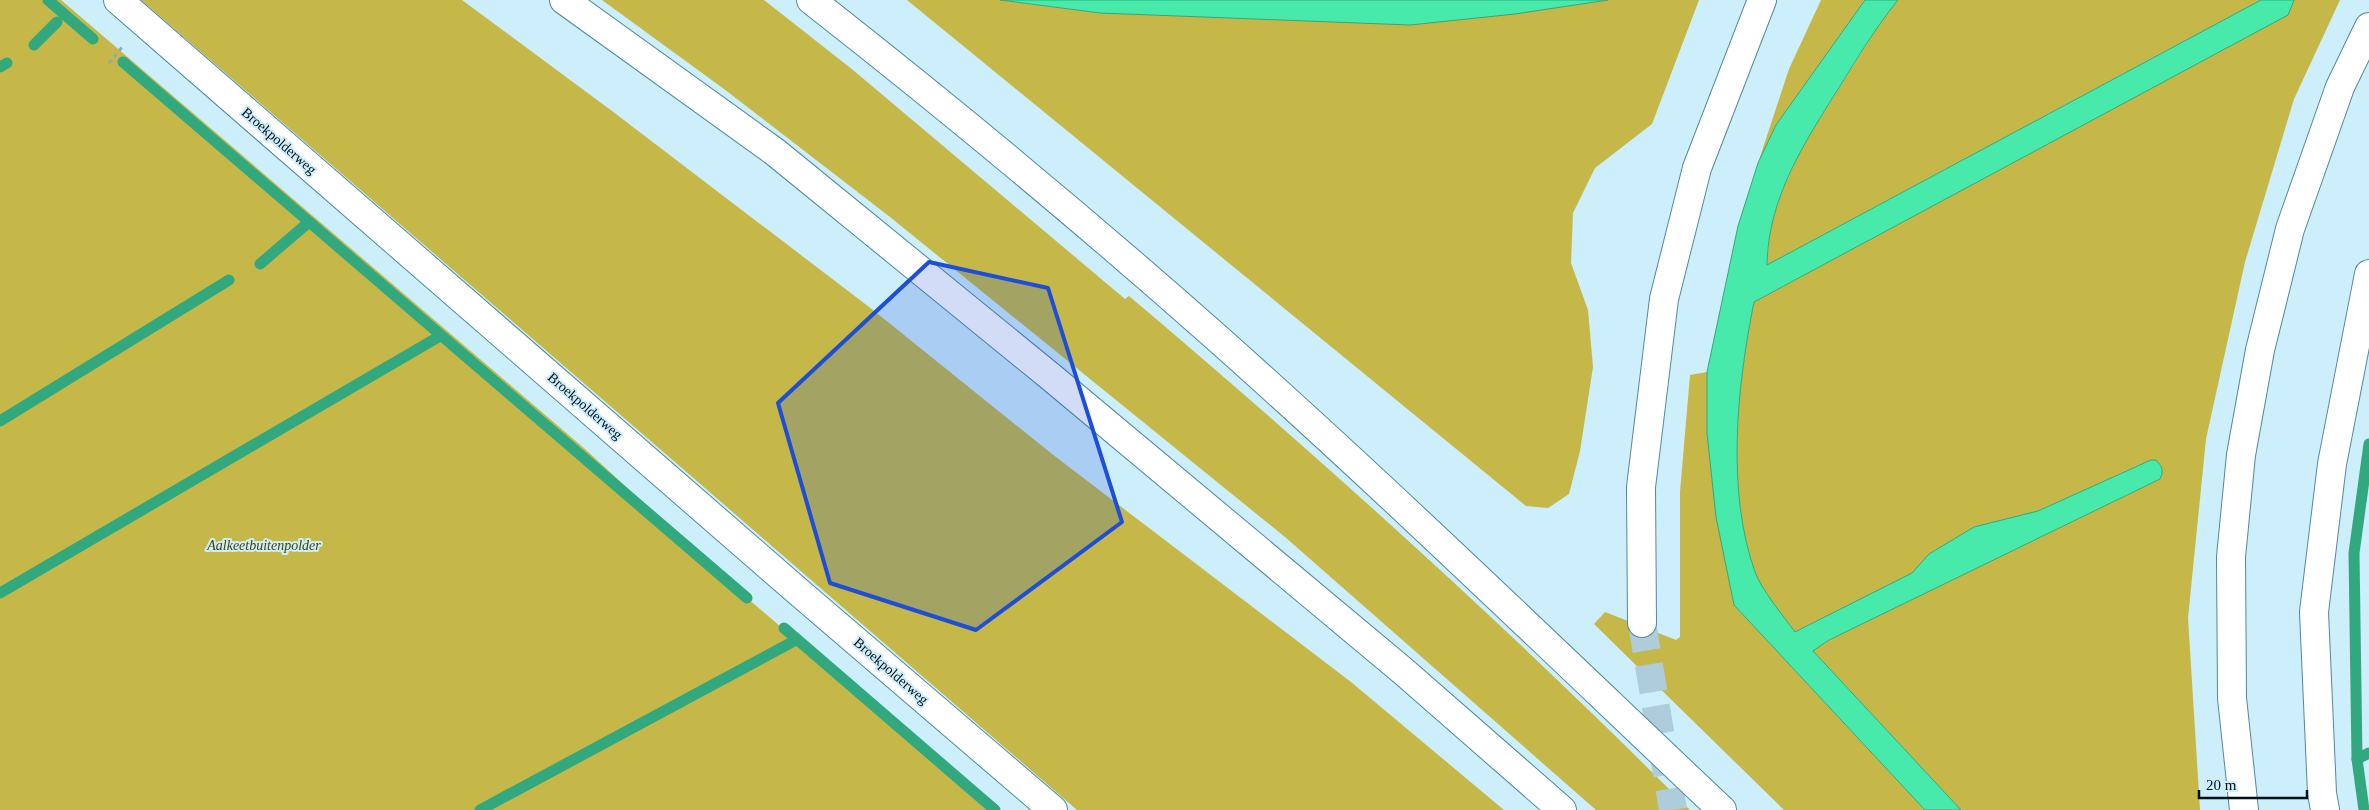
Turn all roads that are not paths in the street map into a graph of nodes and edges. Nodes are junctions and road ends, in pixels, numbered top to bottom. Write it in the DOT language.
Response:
graph roads {
  1 [pos="118,0"];
  2 [pos="564,0"];
  3 [pos="811,0"];
  4 [pos="1762,0"];
  5 [pos="2369,27"];
  6 [pos="2369,274"];
  7 [pos="1642,623"];
  8 [pos="1053,810"];
  9 [pos="1562,810"];
  10 [pos="1722,810"];
  11 [pos="2244,810"];
  12 [pos="2325,810"];
  1 -- 8 [label="main road, Broekpolderweg"];
  2 -- 9 [label="main road"];
  3 -- 10 [label="main road"];
  4 -- 7 [label="main road"];
  5 -- 11 [label="main road"];
  6 -- 12 [label="main road"];
}
